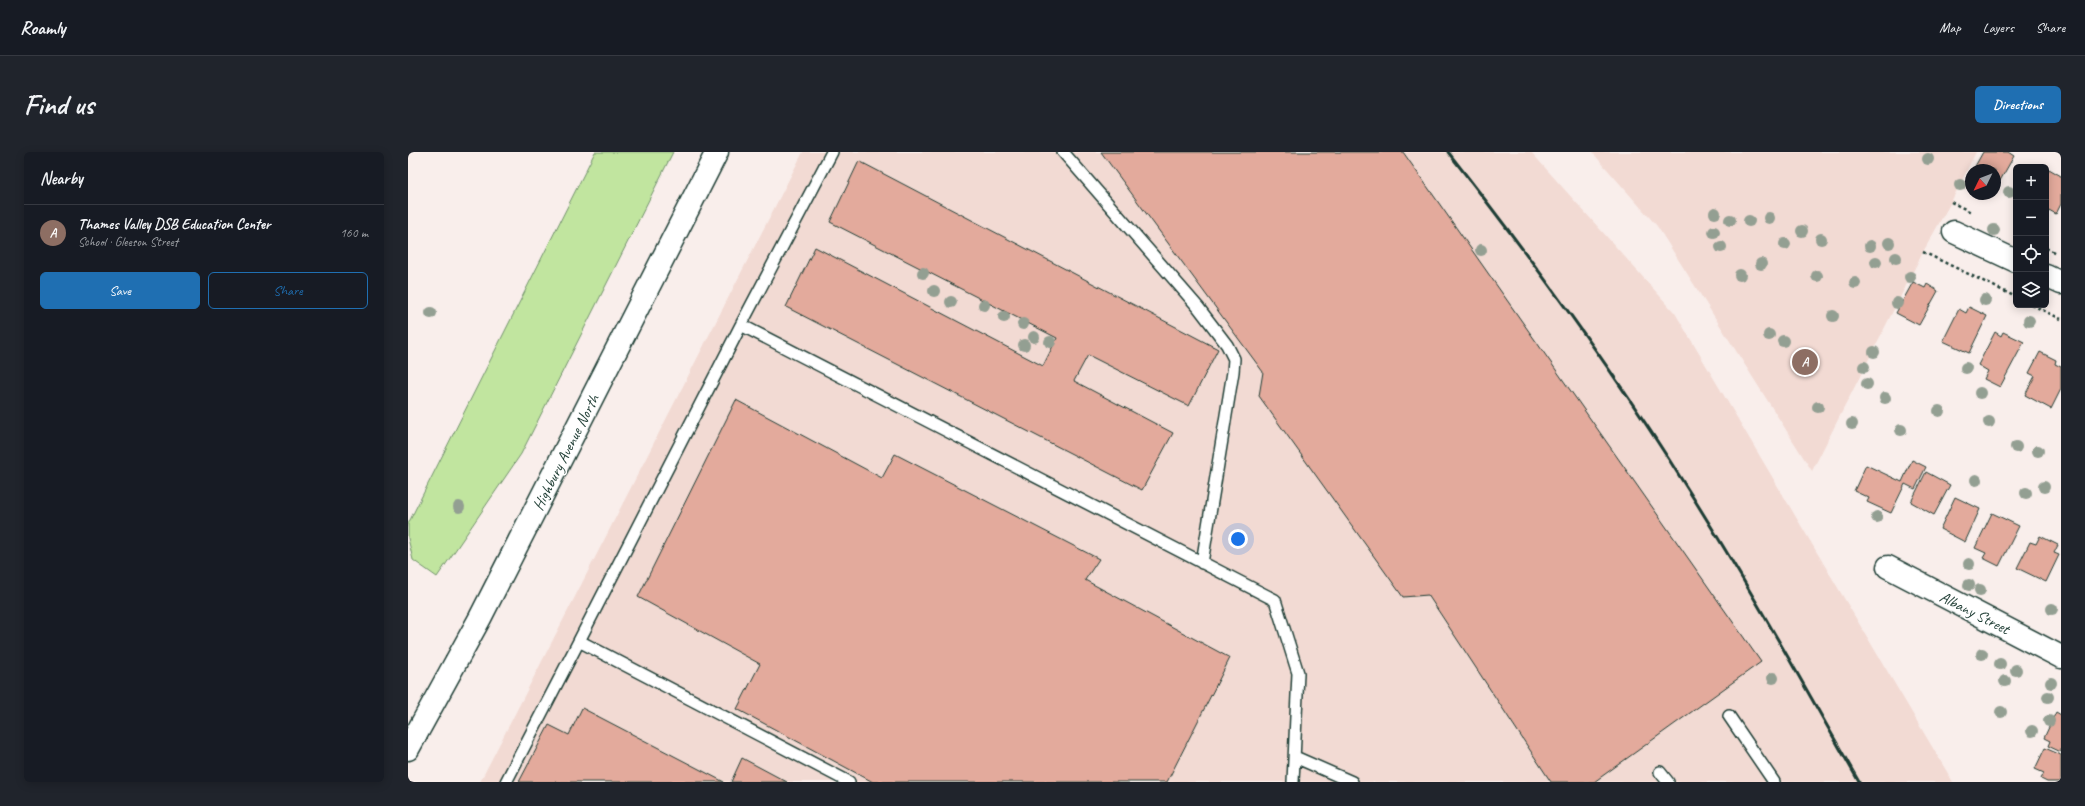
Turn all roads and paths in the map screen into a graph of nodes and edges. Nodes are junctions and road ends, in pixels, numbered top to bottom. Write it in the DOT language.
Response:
graph roads {
  1 [pos="717,152"];
  2 [pos="832,152"];
  3 [pos="1062,152"];
  4 [pos="1954,232"];
  5 [pos="2049,250"];
  6 [pos="1923,252"];
  7 [pos="2061,256"];
  8 [pos="2013,260"];
  9 [pos="2049,277"];
  10 [pos="2061,283"];
  11 [pos="2013,296"];
  12 [pos="2038,308"];
  13 [pos="2061,319"];
  14 [pos="741,325"];
  15 [pos="1202,563"];
  16 [pos="1888,567"];
  17 [pos="578,641"];
  18 [pos="2061,657"];
  19 [pos="1729,716"];
  20 [pos="408,750"];
  21 [pos="1295,757"];
  22 [pos="1660,772"];
  23 [pos="506,782"];
  24 [pos="849,782"];
  25 [pos="1293,782"];
  26 [pos="1352,782"];
  27 [pos="1668,782"];
  28 [pos="1774,782"];
  1 -- 20 [label="main road, Highbury Avenue North"];
  2 -- 14 [label="lane"];
  3 -- 15 [label="lane"];
  4 -- 8 [label="main road"];
  5 -- 7 [label="path"];
  6 -- 11 [label="path"];
  9 -- 10 [label="main road"];
  12 -- 13 [label="path"];
  14 -- 15 [label="lane"];
  14 -- 17 [label="lane"];
  15 -- 21 [label="lane"];
  16 -- 18 [label="main road, Albany Street"];
  17 -- 23 [label="lane"];
  17 -- 24 [label="lane"];
  19 -- 28 [label="lane"];
  21 -- 25 [label="lane"];
  21 -- 26 [label="lane"];
  22 -- 27 [label="lane"];
}
